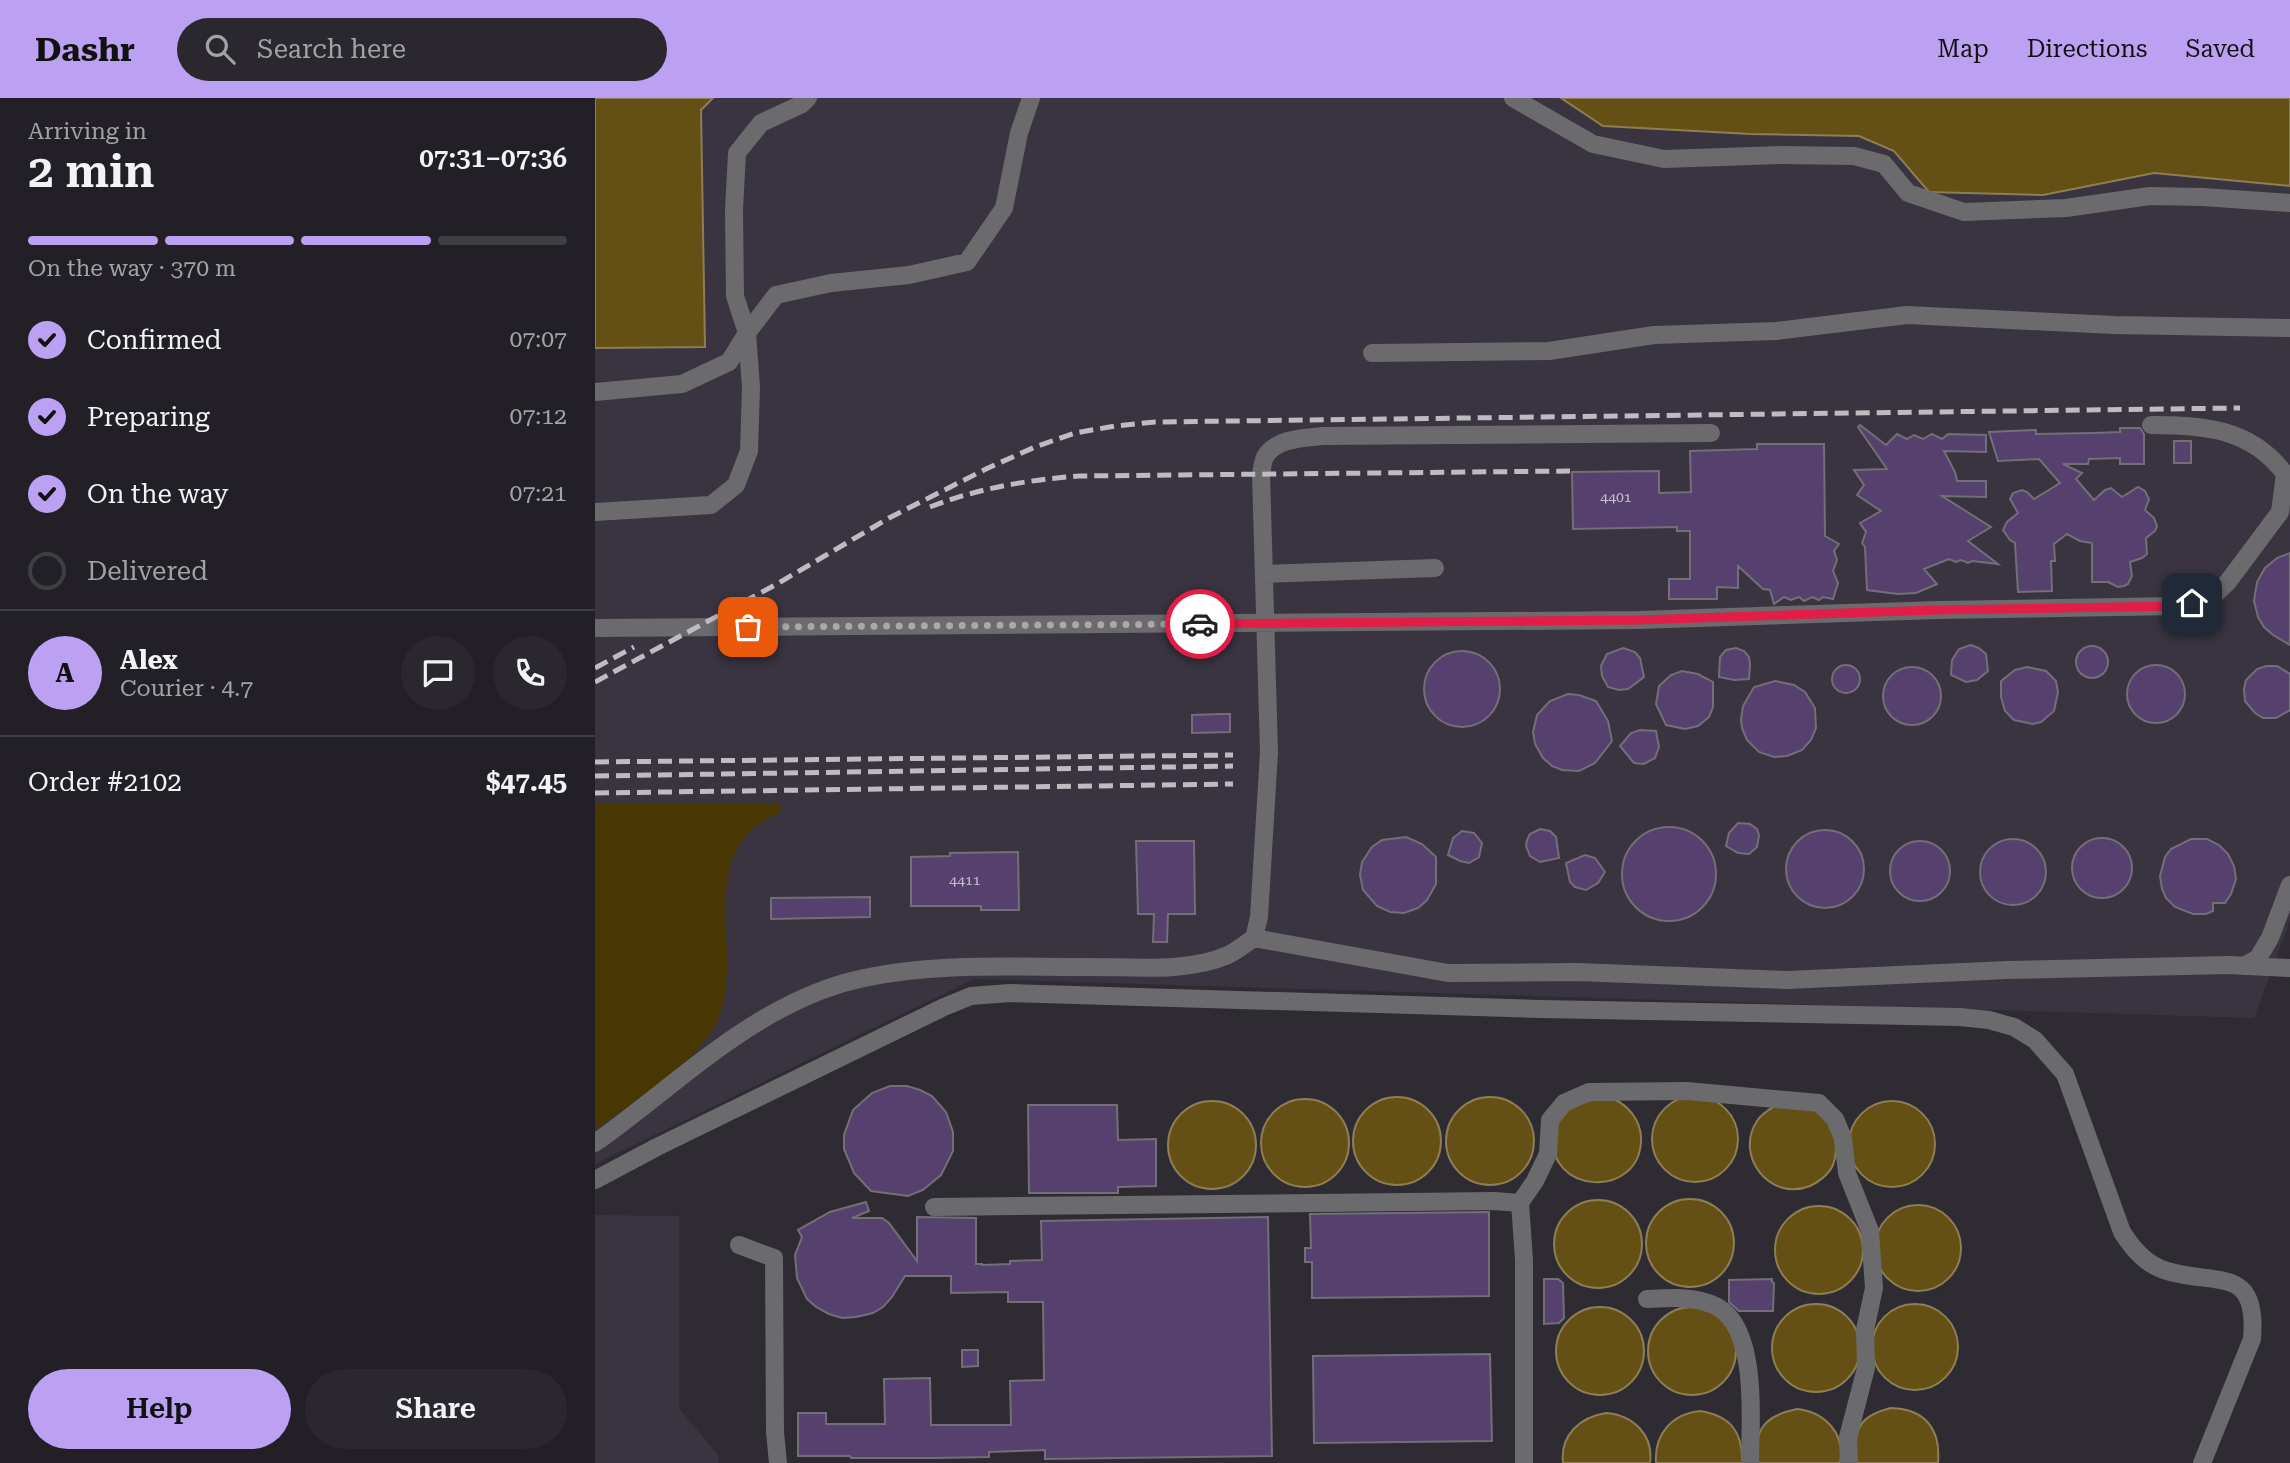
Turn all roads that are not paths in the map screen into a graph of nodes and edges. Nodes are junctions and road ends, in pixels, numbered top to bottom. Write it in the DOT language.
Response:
graph roads {
  1 [pos="808,98"];
  2 [pos="1031,98"];
  3 [pos="1513,98"];
  4 [pos="2290,203"];
  5 [pos="2290,328"];
  6 [pos="747,333"];
  7 [pos="1372,353"];
  8 [pos="595,392"];
  9 [pos="2151,425"];
  10 [pos="1711,433"];
  11 [pos="2288,476"];
  12 [pos="595,512"];
  13 [pos="1435,568"];
  14 [pos="1264,574"];
  15 [pos="1265,624"];
  16 [pos="595,628"];
  17 [pos="2290,885"];
  18 [pos="1254,938"];
  19 [pos="2244,965"];
  20 [pos="2290,968"];
  21 [pos="595,1143"];
  22 [pos="595,1180"];
  23 [pos="1520,1203"];
  24 [pos="934,1207"];
  25 [pos="739,1245"];
  26 [pos="1647,1299"];
  27 [pos="778,1463"];
  28 [pos="1524,1463"];
  29 [pos="1750,1463"];
  30 [pos="1849,1463"];
  31 [pos="2203,1463"];
  1 -- 6 [label="lane"];
  2 -- 6 [label="lane"];
  3 -- 4 [label="lane"];
  5 -- 7 [label="lane"];
  6 -- 8 [label="lane"];
  6 -- 12 [label="lane"];
  9 -- 11 [label="lane"];
  10 -- 14 [label="lane"];
  11 -- 15 [label="lane"];
  13 -- 14 [label="lane"];
  14 -- 15 [label="lane"];
  15 -- 16 [label="lane"];
  15 -- 18 [label="lane"];
  17 -- 19 [label="lane"];
  18 -- 19 [label="lane"];
  18 -- 21 [label="lane"];
  19 -- 20 [label="lane"];
  22 -- 31 [label="lane"];
  23 -- 24 [label="lane"];
  23 -- 28 [label="lane"];
  23 -- 30 [label="lane"];
  25 -- 27 [label="lane"];
  26 -- 29 [label="lane"];
}
